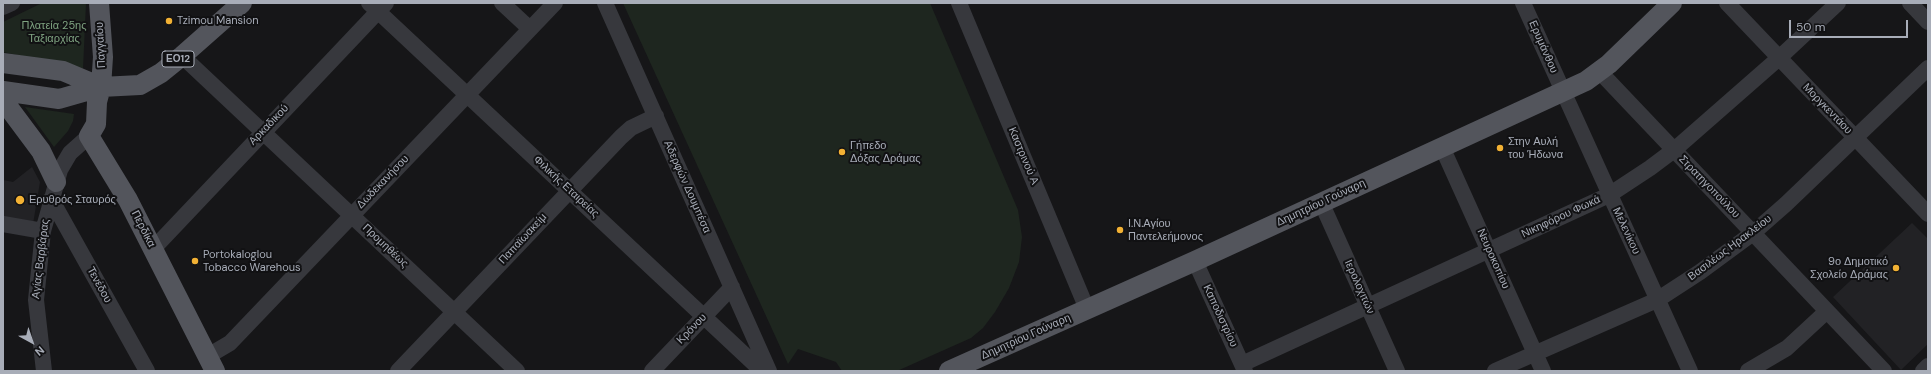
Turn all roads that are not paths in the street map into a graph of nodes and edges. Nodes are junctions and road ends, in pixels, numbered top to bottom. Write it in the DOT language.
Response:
graph roads {
  1 [pos="12,3"];
  2 [pos="99,3"];
  3 [pos="242,3"];
  4 [pos="502,3"];
  5 [pos="555,3"];
  6 [pos="605,3"];
  7 [pos="959,3"];
  8 [pos="1523,3"];
  9 [pos="1672,3"];
  10 [pos="1727,3"];
  11 [pos="1838,3"];
  12 [pos="1910,3"];
  13 [pos="378,6"];
  14 [pos="3,7"];
  15 [pos="1928,22"];
  16 [pos="530,29"];
  17 [pos="182,56"];
  18 [pos="1779,58"];
  19 [pos="3,63"];
  20 [pos="1928,68"];
  21 [pos="1600,72"];
  22 [pos="101,87"];
  23 [pos="3,91"];
  24 [pos="1562,92"];
  25 [pos="467,95"];
  26 [pos="3,100"];
  27 [pos="656,116"];
  28 [pos="262,131"];
  29 [pos="89,136"];
  30 [pos="1855,138"];
  31 [pos="1442,147"];
  32 [pos="1674,150"];
  33 [pos="569,190"];
  34 [pos="53,191"];
  35 [pos="1610,195"];
  36 [pos="1321,202"];
  37 [pos="1928,214"];
  38 [pos="352,215"];
  39 [pos="3,224"];
  40 [pos="43,231"];
  41 [pos="1753,233"];
  42 [pos="153,248"];
  43 [pos="1489,251"];
  44 [pos="1195,261"];
  45 [pos="732,287"];
  46 [pos="1657,300"];
  47 [pos="1368,306"];
  48 [pos="1087,309"];
  49 [pos="1827,311"];
  50 [pos="454,312"];
  51 [pos="704,316"];
  52 [pos="1535,354"];
  53 [pos="212,364"];
  54 [pos="1928,366"];
  55 [pos="1243,367"];
  56 [pos="44,371"];
  57 [pos="147,371"];
  58 [pos="398,371"];
  59 [pos="517,371"];
  60 [pos="652,371"];
  61 [pos="762,371"];
  62 [pos="769,371"];
  63 [pos="948,371"];
  64 [pos="1397,371"];
  65 [pos="1495,371"];
  66 [pos="1543,371"];
  67 [pos="1690,371"];
  68 [pos="1748,371"];
  69 [pos="1884,371"];
  70 [pos="1923,371"];
  1 -- 14 [label="street"];
  2 -- 22 [label="main road, Παγγαίου"];
  3 -- 17 [label="main road, ΕΟ12"];
  4 -- 16 [label="street"];
  5 -- 16 [label="street, Δωδεκανήσου"];
  6 -- 27 [label="street, Αδερφών Δουμπέσα"];
  7 -- 48 [label="street, Καστρινού Α"];
  8 -- 24 [label="street, Ερυμάνθου"];
  9 -- 21 [label="main road, Δημητρίου Γούναρη"];
  10 -- 18 [label="street, Μοργκεντάου"];
  11 -- 18 [label="street, Νικηφόρου Φωκά"];
  12 -- 15 [label="street"];
  13 -- 25 [label="street, Φιλικής Εταιρείας"];
  13 -- 28 [label="street, Αρκαδικού"];
  16 -- 25 [label="street, Δωδεκανήσου"];
  17 -- 22 [label="main road, ΕΟ12"];
  17 -- 28 [label="street, Προμηθέως"];
  18 -- 30 [label="street, Μοργκεντάου"];
  18 -- 32 [label="street, Νικηφόρου Φωκά"];
  19 -- 22 [label="main road, ΕΟ12"];
  20 -- 30 [label="street, Βασιλέως Ηρακλείου"];
  21 -- 24 [label="main road, Δημητρίου Γούναρη"];
  21 -- 32 [label="street, Στρατηγοπούλου"];
  22 -- 23 [label="main road, ΕΟ12"];
  22 -- 29 [label="main road"];
  24 -- 31 [label="main road, Δημητρίου Γούναρη"];
  24 -- 35 [label="street, Μελενίκου"];
  25 -- 33 [label="street, Φιλικής Εταιρείας"];
  25 -- 38 [label="street, Δωδεκανήσου"];
  26 -- 34 [label="main road"];
  27 -- 33 [label="street, Παπαϊωακείμ"];
  27 -- 45 [label="street, Αδερφών Δουμπέσα"];
  28 -- 38 [label="street, Προμηθέως"];
  28 -- 42 [label="street, Αρκαδικού"];
  29 -- 34 [label="street, Αγίας Βαρβάρας"];
  29 -- 42 [label="main road, Περδίκα"];
  30 -- 37 [label="street, Μοργκεντάου"];
  30 -- 41 [label="street, Βασιλέως Ηρακλείου"];
  31 -- 36 [label="main road, Δημητρίου Γούναρη"];
  31 -- 43 [label="street, Νευροκοπίου"];
  32 -- 35 [label="street, Νικηφόρου Φωκά"];
  32 -- 41 [label="street, Στρατηγοπούλου"];
  33 -- 50 [label="street, Παπαϊωακείμ"];
  33 -- 51 [label="street, Φιλικής Εταιρείας"];
  34 -- 40 [label="street, Αγίας Βαρβάρας"];
  34 -- 57 [label="street, Τενέδου"];
  35 -- 43 [label="street, Νικηφόρου Φωκά"];
  35 -- 46 [label="street, Μελενίκου"];
  36 -- 44 [label="main road, Δημητρίου Γούναρη"];
  36 -- 47 [label="street, Ιερολοχιτών"];
  38 -- 50 [label="street, Προμηθέως"];
  38 -- 53 [label="street, Δωδεκανήσου"];
  39 -- 40 [label="street"];
  40 -- 56 [label="street, Αγίας Βαρβάρας"];
  41 -- 46 [label="street, Βασιλέως Ηρακλείου"];
  41 -- 49 [label="street, Στρατηγοπούλου"];
  42 -- 53 [label="main road, Περδίκα"];
  43 -- 47 [label="street, Νικηφόρου Φωκά"];
  43 -- 52 [label="street, Νευροκοπίου"];
  44 -- 48 [label="main road, Δημητρίου Γούναρη"];
  44 -- 55 [label="street, Καποδιστρίου"];
  45 -- 51 [label="street, Κρόνου"];
  45 -- 62 [label="street, Αδερφών Δουμπέσα"];
  46 -- 52 [label="street, Βασιλέως Ηρακλείου"];
  46 -- 67 [label="street, Μελενίκου"];
  47 -- 55 [label="street, Νικηφόρου Φωκά"];
  47 -- 64 [label="street, Ιερολοχιτών"];
  48 -- 63 [label="main road, Δημητρίου Γούναρη"];
  49 -- 68 [label="street"];
  49 -- 69 [label="street, Στρατηγοπούλου"];
  50 -- 58 [label="street, Παπαϊωακείμ"];
  50 -- 59 [label="street, Προμηθέως"];
  51 -- 60 [label="street, Κρόνου"];
  51 -- 61 [label="street, Φιλικής Εταιρείας"];
  52 -- 65 [label="street, Βασιλέως Ηρακλείου"];
  52 -- 66 [label="street, Νευροκοπίου"];
  54 -- 70 [label="street"];
}
